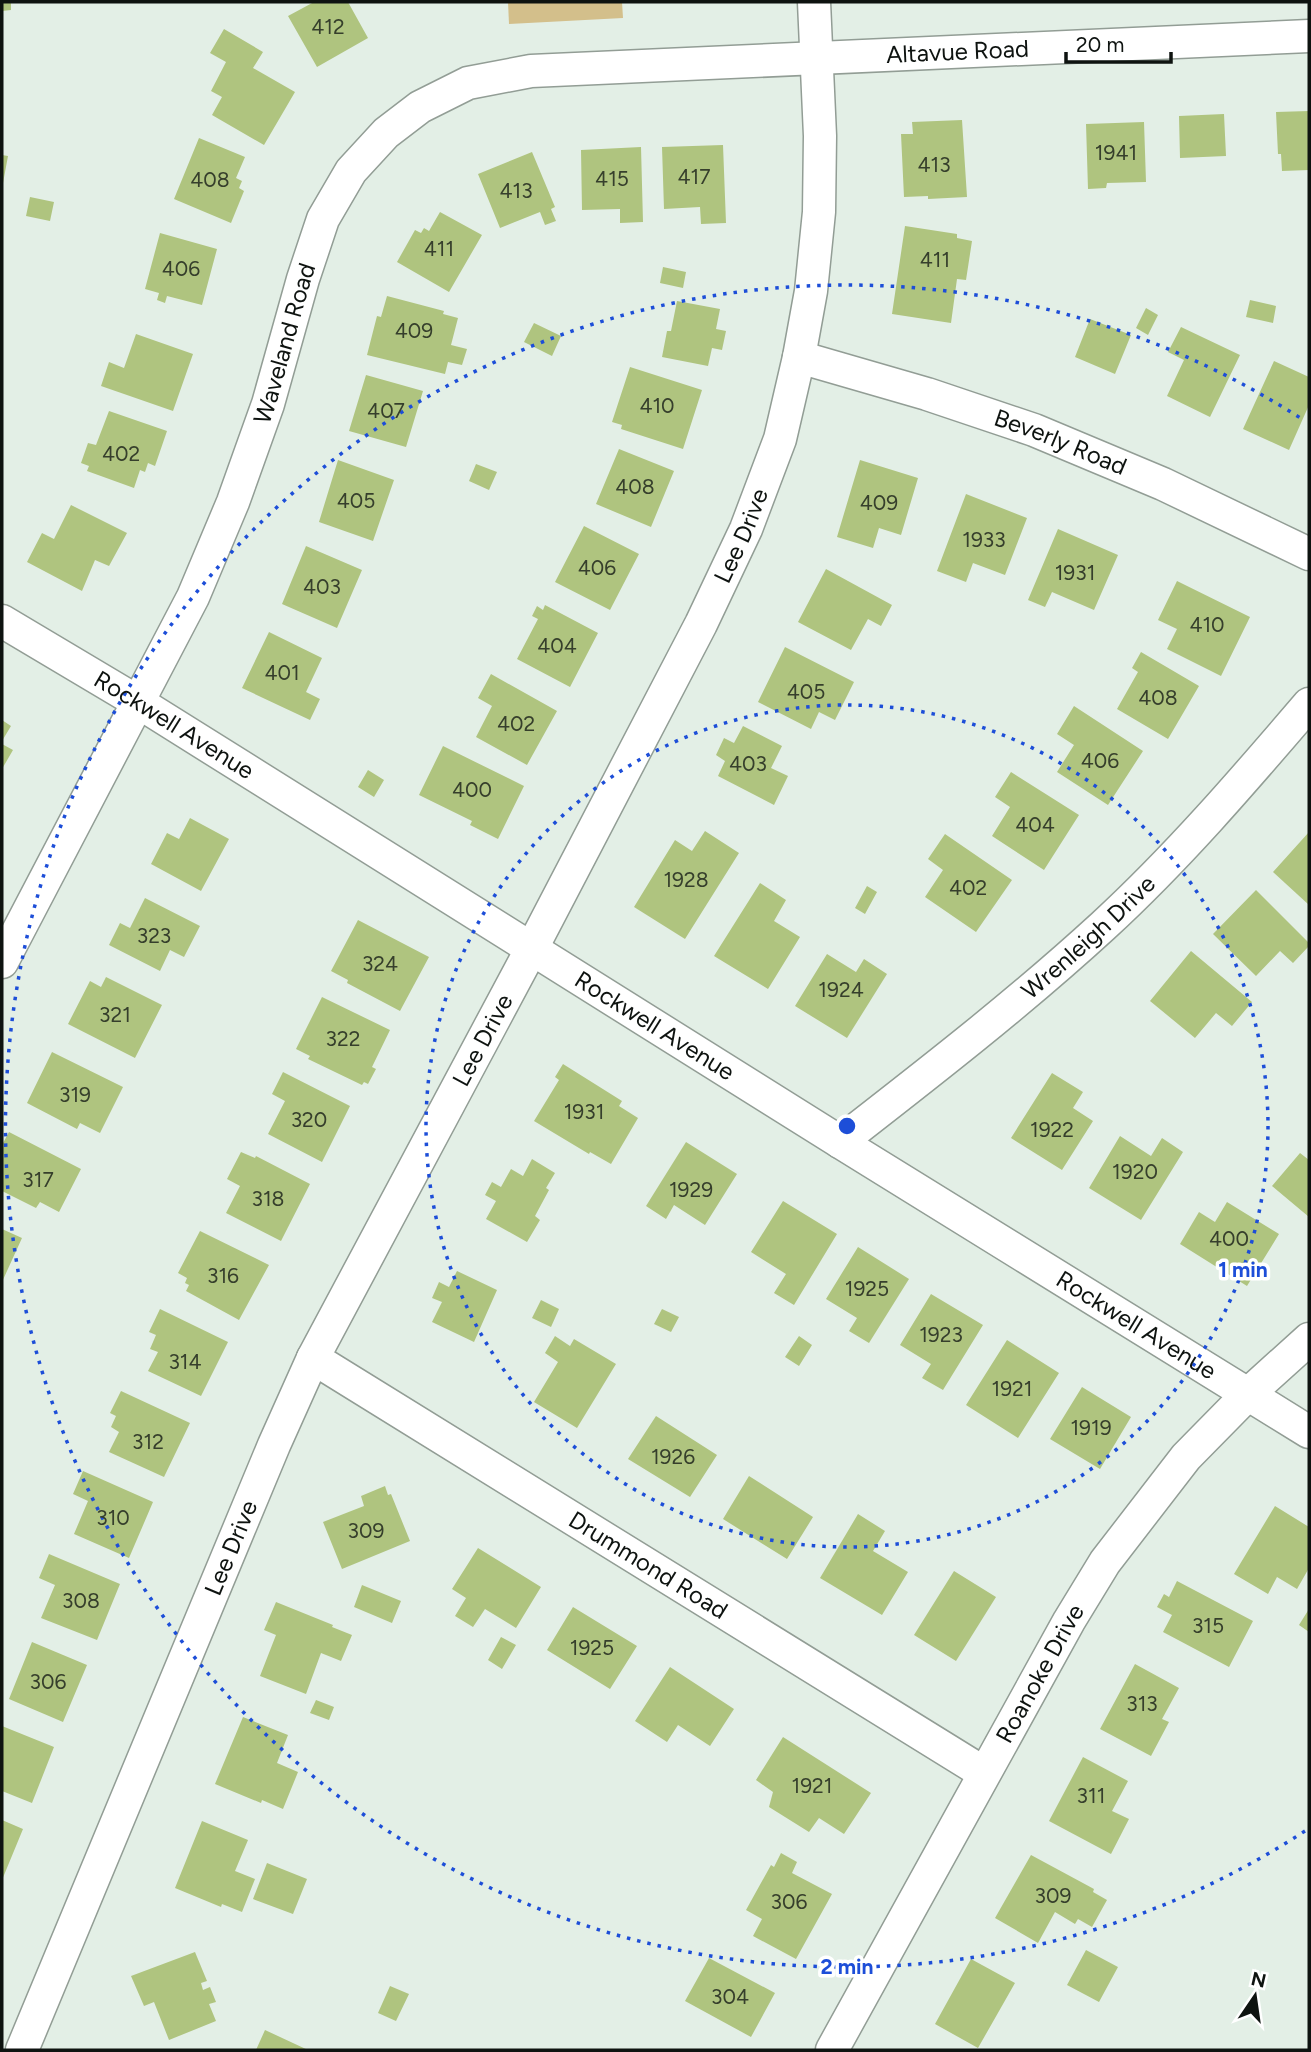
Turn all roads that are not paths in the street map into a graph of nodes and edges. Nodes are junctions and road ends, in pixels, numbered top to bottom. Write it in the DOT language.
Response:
graph roads {
  1 [pos="814,2"];
  2 [pos="1309,36"];
  3 [pos="816,59"];
  4 [pos="799,356"];
  5 [pos="1309,554"];
  6 [pos="2,621"];
  7 [pos="138,702"];
  8 [pos="1309,704"];
  9 [pos="532,948"];
  10 [pos="2,962"];
  11 [pos="840,1142"];
  12 [pos="1309,1339"];
  13 [pos="313,1358"];
  14 [pos="1247,1395"];
  15 [pos="1309,1432"];
  16 [pos="984,1773"];
  17 [pos="22,2050"];
  18 [pos="832,2050"];
  1 -- 3 [label="street, Lee Drive"];
  2 -- 3 [label="street, Altavue Road"];
  3 -- 4 [label="street, Lee Drive"];
  3 -- 7 [label="street, Waveland Road"];
  4 -- 5 [label="street, Beverly Road"];
  4 -- 9 [label="street, Lee Drive"];
  6 -- 7 [label="street, Rockwell Avenue"];
  7 -- 9 [label="street, Rockwell Avenue"];
  7 -- 10 [label="street, Waveland Road"];
  8 -- 11 [label="street, Wrenleigh Drive"];
  9 -- 11 [label="street, Rockwell Avenue"];
  9 -- 13 [label="street, Lee Drive"];
  11 -- 14 [label="street, Rockwell Avenue"];
  12 -- 14 [label="street, Roanoke Drive"];
  13 -- 16 [label="street, Drummond Road"];
  13 -- 17 [label="street, Lee Drive"];
  14 -- 15 [label="street, Rockwell Avenue"];
  14 -- 16 [label="street, Roanoke Drive"];
  16 -- 18 [label="street, Roanoke Drive"];
}
